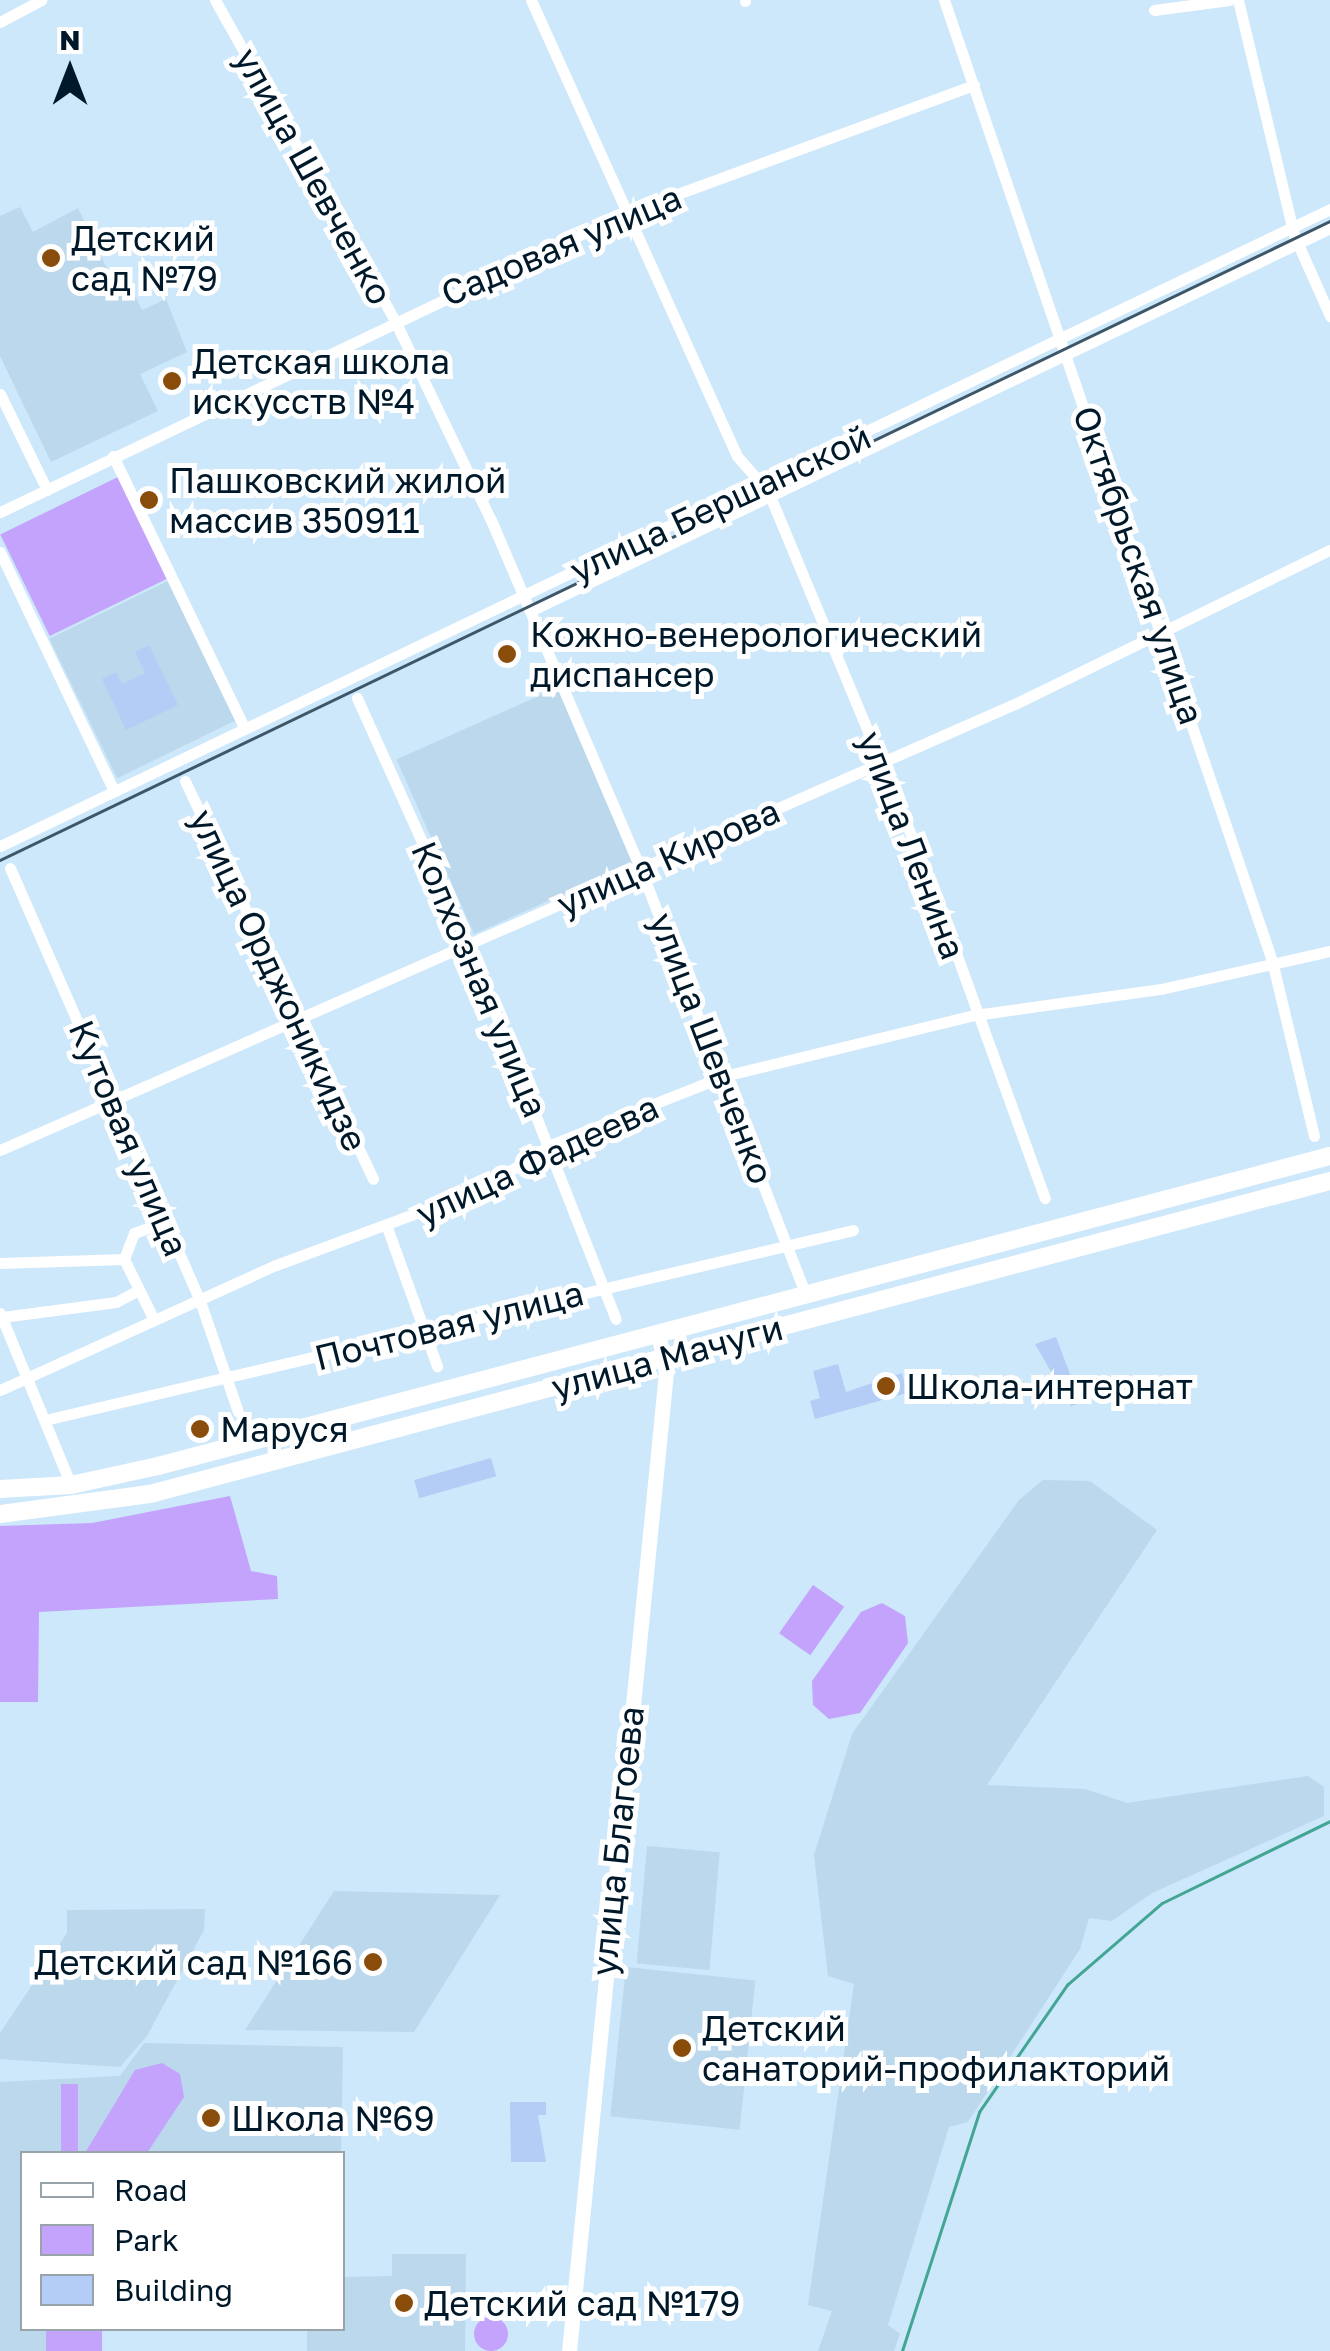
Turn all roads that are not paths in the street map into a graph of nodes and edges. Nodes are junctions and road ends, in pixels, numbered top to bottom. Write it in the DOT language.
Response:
graph roads {
  1 [pos="41,0"];
  2 [pos="215,0"];
  3 [pos="531,0"];
  4 [pos="944,0"];
  5 [pos="1228,0"];
  6 [pos="1238,0"];
  7 [pos="1154,10"];
  8 [pos="0,22"];
  9 [pos="974,85"];
  10 [pos="1330,209"];
  11 [pos="626,213"];
  12 [pos="1292,228"];
  13 [pos="1330,228"];
  14 [pos="1297,244"];
  15 [pos="1330,316"];
  16 [pos="396,323"];
  17 [pos="1062,338"];
  18 [pos="1066,354"];
  19 [pos="0,394"];
  20 [pos="113,456"];
  21 [pos="762,484"];
  22 [pos="47,490"];
  23 [pos="770,496"];
  24 [pos="0,512"];
  25 [pos="1330,550"];
  26 [pos="0,552"];
  27 [pos="523,596"];
  28 [pos="530,611"];
  29 [pos="1164,631"];
  30 [pos="357,698"];
  31 [pos="244,729"];
  32 [pos="881,764"];
  33 [pos="186,781"];
  34 [pos="114,791"];
  35 [pos="0,846"];
  36 [pos="10,868"];
  37 [pos="642,870"];
  38 [pos="468,944"];
  39 [pos="1330,951"];
  40 [pos="1272,961"];
  41 [pos="975,1015"];
  42 [pos="297,1018"];
  43 [pos="724,1076"];
  44 [pos="114,1099"];
  45 [pos="1314,1136"];
  46 [pos="550,1146"];
  47 [pos="0,1150"];
  48 [pos="1330,1156"];
  49 [pos="373,1179"];
  50 [pos="1330,1181"];
  51 [pos="1045,1198"];
  52 [pos="165,1222"];
  53 [pos="388,1230"];
  54 [pos="853,1230"];
  55 [pos="787,1241"];
  56 [pos="124,1259"];
  57 [pos="0,1263"];
  58 [pos="922,1263"];
  59 [pos="931,1286"];
  60 [pos="608,1287"];
  61 [pos="139,1290"];
  62 [pos="805,1292"];
  63 [pos="199,1298"];
  64 [pos="1,1315"];
  65 [pos="616,1319"];
  66 [pos="154,1320"];
  67 [pos="426,1329"];
  68 [pos="658,1333"];
  69 [pos="665,1358"];
  70 [pos="437,1366"];
  71 [pos="27,1378"];
  72 [pos="230,1380"];
  73 [pos="0,1390"];
  74 [pos="238,1412"];
  75 [pos="46,1420"];
  76 [pos="72,1485"];
  77 [pos="0,1488"];
  78 [pos="0,1514"];
  79 [pos="569,2351"];
  1 -- 8 [label="street"];
  2 -- 16 [label="street, улица Шевченко"];
  3 -- 11 [label="street"];
  4 -- 9 [label="street, Октябрьская улица"];
  5 -- 7 [label="street"];
  6 -- 12 [label="street"];
  9 -- 11 [label="street, Садовая улица"];
  9 -- 17 [label="street, Октябрьская улица"];
  10 -- 12 [label="street, улица Бершанской"];
  11 -- 16 [label="street, Садовая улица"];
  11 -- 21 [label="street"];
  12 -- 14 [label="street"];
  12 -- 17 [label="street, улица Бершанской"];
  13 -- 14 [label="street, улица Бершанской"];
  14 -- 15 [label="street"];
  14 -- 18 [label="street, улица Бершанской"];
  16 -- 20 [label="street, Садовая улица"];
  16 -- 27 [label="street, улица Шевченко"];
  17 -- 18 [label="street, Октябрьская улица"];
  17 -- 21 [label="street, улица Бершанской"];
  18 -- 23 [label="street, улица Бершанской"];
  18 -- 29 [label="street, Октябрьская улица"];
  19 -- 22 [label="street"];
  20 -- 22 [label="street, Садовая улица"];
  20 -- 31 [label="street"];
  21 -- 27 [label="street, улица Бершанской"];
  22 -- 24 [label="street, Садовая улица"];
  23 -- 28 [label="street, улица Бершанской"];
  23 -- 32 [label="street, улица Ленина"];
  25 -- 29 [label="street, улица Кирова"];
  26 -- 34 [label="street"];
  27 -- 28 [label="street, улица Шевченко"];
  27 -- 31 [label="street, улица Бершанской"];
  28 -- 37 [label="street, улица Шевченко"];
  29 -- 32 [label="street, улица Кирова"];
  29 -- 40 [label="street, Октябрьская улица"];
  30 -- 38 [label="street, Колхозная улица"];
  31 -- 34 [label="street, улица Бершанской"];
  32 -- 37 [label="street, улица Кирова"];
  32 -- 41 [label="street, улица Ленина"];
  33 -- 42 [label="street, улица Орджоникидзе"];
  34 -- 35 [label="street, улица Бершанской"];
  36 -- 44 [label="street, Кутовая улица"];
  37 -- 38 [label="street, улица Кирова"];
  37 -- 43 [label="street, улица Шевченко"];
  38 -- 42 [label="street, улица Кирова"];
  38 -- 46 [label="street, Колхозная улица"];
  39 -- 40 [label="street, улица Фадеева"];
  40 -- 41 [label="street, улица Фадеева"];
  40 -- 45 [label="street, Октябрьская улица"];
  41 -- 43 [label="street, улица Фадеева"];
  41 -- 51 [label="street, улица Ленина"];
  42 -- 44 [label="street, улица Кирова"];
  42 -- 49 [label="street, улица Орджоникидзе"];
  43 -- 46 [label="street, улица Фадеева"];
  43 -- 55 [label="street, улица Шевченко"];
  44 -- 47 [label="street, улица Кирова"];
  44 -- 52 [label="street, Кутовая улица"];
  46 -- 53 [label="street, улица Фадеева"];
  46 -- 60 [label="street, Колхозная улица"];
  48 -- 58 [label="main road, улица Мачуги"];
  50 -- 59 [label="main road, улица Мачуги"];
  52 -- 56 [label="street"];
  52 -- 63 [label="street, Кутовая улица"];
  53 -- 63 [label="street, улица Фадеева"];
  53 -- 67 [label="street"];
  54 -- 55 [label="street, Почтовая улица"];
  55 -- 60 [label="street, Почтовая улица"];
  55 -- 62 [label="street, улица Шевченко"];
  56 -- 57 [label="street"];
  56 -- 61 [label="street"];
  58 -- 59 [label="main road"];
  58 -- 62 [label="main road, улица Мачуги"];
  59 -- 69 [label="main road, улица Мачуги"];
  60 -- 65 [label="street, Колхозная улица"];
  60 -- 67 [label="street, Почтовая улица"];
  61 -- 64 [label="street"];
  61 -- 66 [label="street"];
  62 -- 68 [label="main road, улица Мачуги"];
  63 -- 66 [label="street, улица Фадеева"];
  63 -- 72 [label="street, Кутовая улица"];
  64 -- 71 [label="street"];
  66 -- 71 [label="street, улица Фадеева"];
  67 -- 70 [label="street"];
  67 -- 72 [label="street, Почтовая улица"];
  68 -- 69 [label="street, улица Благоева"];
  68 -- 76 [label="main road, улица Мачуги"];
  69 -- 78 [label="main road, улица Мачуги"];
  69 -- 79 [label="street, улица Благоева"];
  71 -- 73 [label="street, улица Фадеева"];
  71 -- 75 [label="street"];
  72 -- 74 [label="street, Кутовая улица"];
  72 -- 75 [label="street, Почтовая улица"];
  75 -- 76 [label="street"];
  76 -- 77 [label="main road, улица Мачуги"];
}
